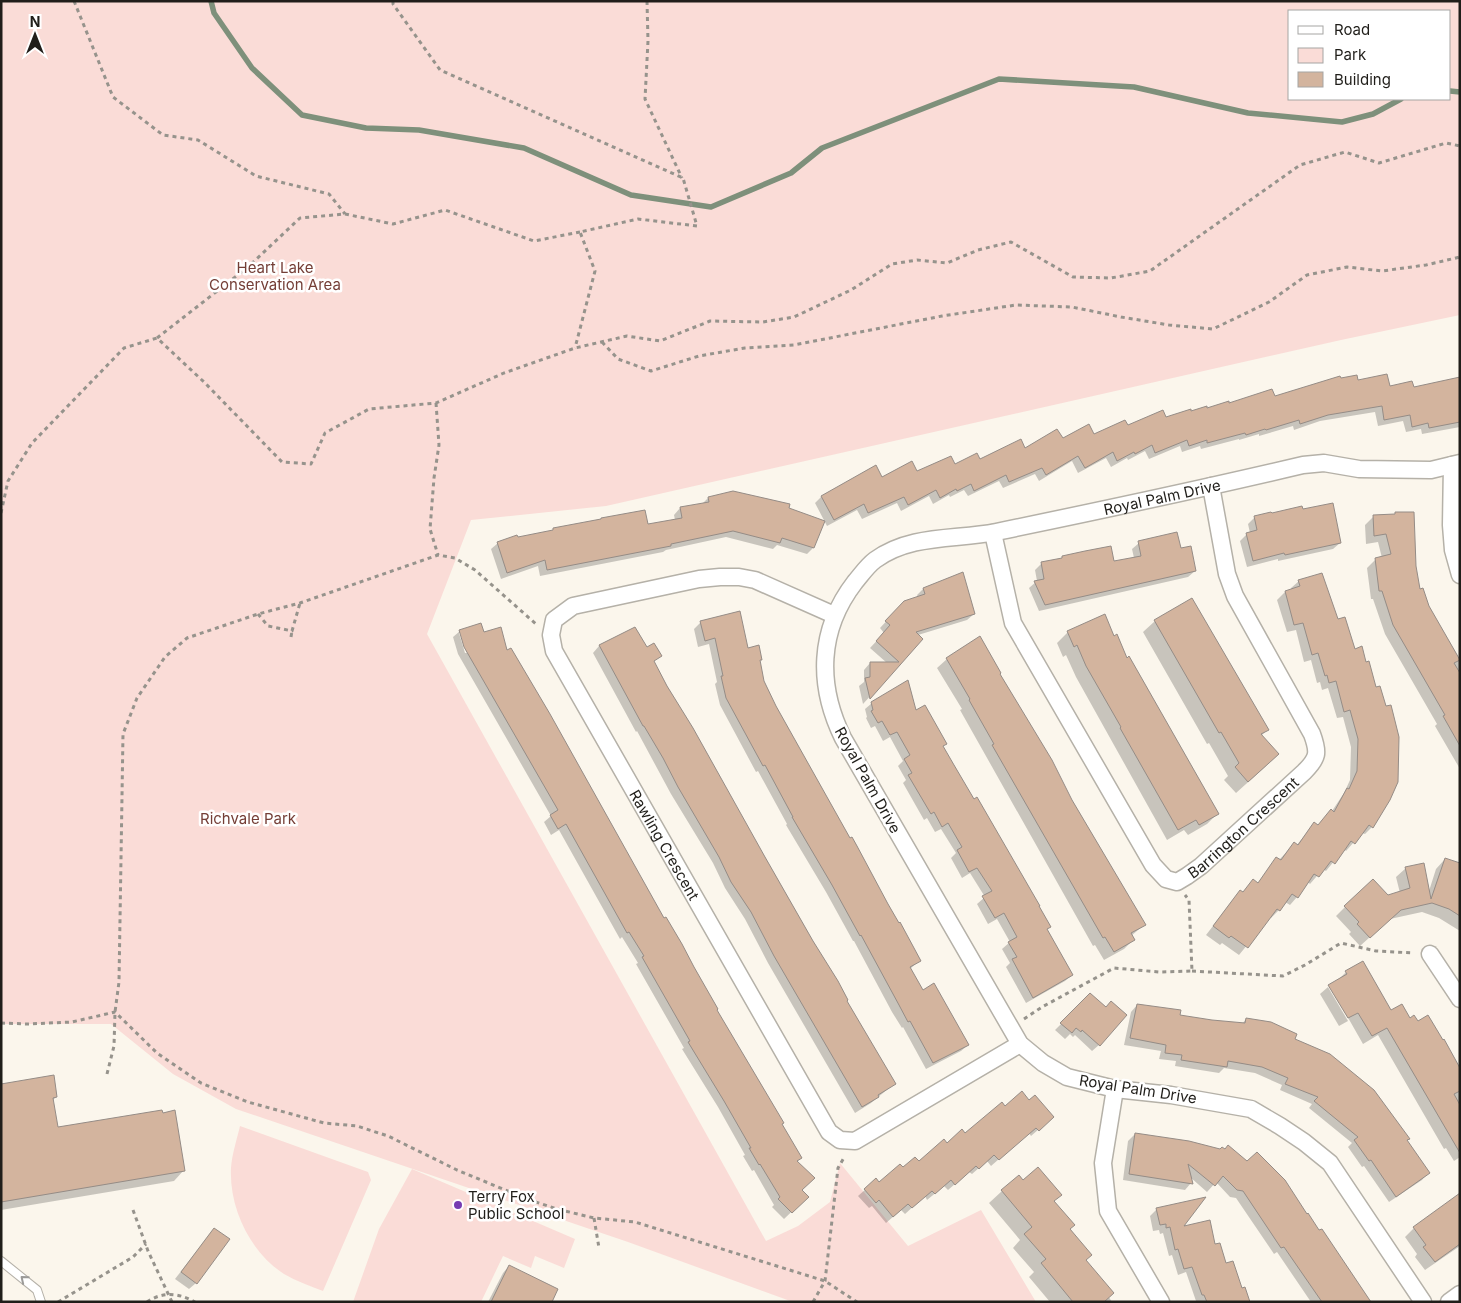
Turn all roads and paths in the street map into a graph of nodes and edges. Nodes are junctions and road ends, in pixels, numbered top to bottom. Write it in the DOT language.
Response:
graph roads {
  1 [pos="74,1"];
  2 [pos="393,1"];
  3 [pos="647,1"];
  4 [pos="1460,146"];
  5 [pos="682,178"];
  6 [pos="345,214"];
  7 [pos="580,232"];
  8 [pos="1460,257"];
  9 [pos="157,338"];
  10 [pos="602,342"];
  11 [pos="575,348"];
  12 [pos="436,403"];
  13 [pos="1456,464"];
  14 [pos="1211,486"];
  15 [pos="1,513"];
  16 [pos="993,532"];
  17 [pos="438,555"];
  18 [pos="1460,575"];
  19 [pos="300,603"];
  20 [pos="258,614"];
  21 [pos="834,615"];
  22 [pos="554,624"];
  23 [pos="292,631"];
  24 [pos="291,637"];
  25 [pos="1177,882"];
  26 [pos="1430,954"];
  27 [pos="1192,971"];
  28 [pos="1460,999"];
  29 [pos="115,1012"];
  30 [pos="1,1022"];
  31 [pos="1020,1022"];
  32 [pos="1020,1044"];
  33 [pos="107,1074"];
  34 [pos="1115,1089"];
  35 [pos="855,1141"];
  36 [pos="133,1210"];
  37 [pos="594,1218"];
  38 [pos="146,1244"];
  39 [pos="599,1248"];
  40 [pos="1,1261"];
  41 [pos="825,1281"];
  42 [pos="168,1293"];
  43 [pos="1460,1294"];
  44 [pos="41,1302"];
  45 [pos="58,1302"];
  46 [pos="147,1302"];
  47 [pos="172,1302"];
  48 [pos="196,1302"];
  49 [pos="813,1302"];
  50 [pos="857,1302"];
  51 [pos="1161,1302"];
  52 [pos="1423,1302"];
  53 [pos="1449,1302"];
  1 -- 6 [label="path"];
  2 -- 5 [label="path"];
  3 -- 5 [label="path"];
  4 -- 10 [label="path"];
  5 -- 7 [label="path"];
  6 -- 7 [label="path"];
  6 -- 9 [label="path"];
  7 -- 11 [label="path"];
  8 -- 10 [label="path"];
  9 -- 12 [label="path"];
  9 -- 15 [label="path"];
  10 -- 11 [label="path"];
  11 -- 12 [label="path"];
  12 -- 17 [label="path"];
  13 -- 14 [label="street, Royal Palm Drive"];
  13 -- 18 [label="street"];
  14 -- 16 [label="street, Royal Palm Drive"];
  14 -- 25 [label="street, Barrington Crescent"];
  16 -- 21 [label="street, Royal Palm Drive"];
  16 -- 25 [label="street, Barrington Crescent"];
  17 -- 19 [label="path"];
  17 -- 22 [label="path"];
  19 -- 20 [label="path"];
  19 -- 23 [label="path"];
  20 -- 23 [label="path"];
  20 -- 29 [label="path"];
  21 -- 22 [label="street"];
  21 -- 32 [label="street, Royal Palm Drive"];
  22 -- 35 [label="street, Rawling Crescent"];
  23 -- 24 [label="path"];
  25 -- 27 [label="path"];
  26 -- 27 [label="path"];
  26 -- 28 [label="street"];
  27 -- 31 [label="path"];
  29 -- 30 [label="path"];
  29 -- 33 [label="path"];
  29 -- 37 [label="path"];
  32 -- 34 [label="street, Royal Palm Drive"];
  32 -- 35 [label="street"];
  34 -- 51 [label="street"];
  34 -- 52 [label="street, Royal Palm Drive"];
  35 -- 41 [label="path"];
  36 -- 38 [label="path"];
  37 -- 39 [label="path"];
  37 -- 41 [label="path"];
  38 -- 42 [label="path"];
  38 -- 45 [label="path"];
  44 -- 40 [label="lane, one-way"];
  41 -- 49 [label="path"];
  41 -- 50 [label="path"];
  42 -- 46 [label="path"];
  42 -- 47 [label="path"];
  42 -- 48 [label="path"];
  43 -- 53 [label="street"];
}
